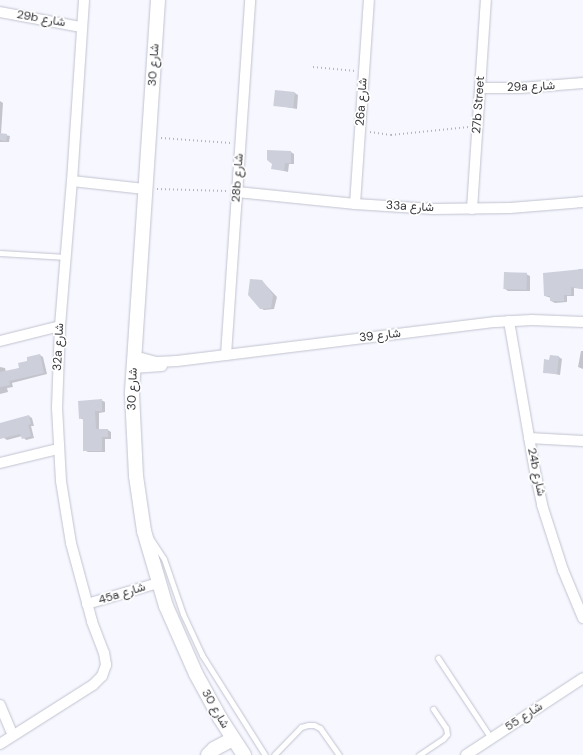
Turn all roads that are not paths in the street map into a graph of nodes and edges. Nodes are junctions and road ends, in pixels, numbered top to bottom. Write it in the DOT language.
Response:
graph roads {
  1 [pos="84,0"];
  2 [pos="158,0"];
  3 [pos="250,0"];
  4 [pos="368,0"];
  5 [pos="486,0"];
  6 [pos="0,12"];
  7 [pos="81,26"];
  8 [pos="583,83"];
  9 [pos="480,88"];
  10 [pos="72,181"];
  11 [pos="145,189"];
  12 [pos="237,192"];
  13 [pos="583,202"];
  14 [pos="355,204"];
  15 [pos="472,209"];
  16 [pos="0,253"];
  17 [pos="66,257"];
  18 [pos="509,321"];
  19 [pos="583,322"];
  20 [pos="60,326"];
  21 [pos="0,341"];
  22 [pos="226,355"];
  23 [pos="134,362"];
  24 [pos="529,438"];
  25 [pos="583,441"];
  26 [pos="58,449"];
  27 [pos="0,463"];
  28 [pos="144,531"];
  29 [pos="158,583"];
  30 [pos="87,604"];
  31 [pos="583,618"];
  32 [pos="438,658"];
  33 [pos="583,678"];
  34 [pos="0,705"];
  35 [pos="433,709"];
  36 [pos="13,735"];
  37 [pos="491,738"];
  38 [pos="0,744"];
  39 [pos="238,746"];
  40 [pos="208,755"];
  41 [pos="214,755"];
  42 [pos="265,755"];
  43 [pos="274,755"];
  44 [pos="339,755"];
  45 [pos="419,755"];
  46 [pos="466,755"];
  1 -- 7 [label="street, 32a شارع"];
  2 -- 11 [label="street, شارع 30"];
  3 -- 12 [label="street, 28b شارع"];
  4 -- 14 [label="street, 26a شارع"];
  5 -- 9 [label="street, 27b Street"];
  6 -- 7 [label="street, 29b شارع"];
  7 -- 10 [label="street, 32a شارع"];
  8 -- 9 [label="street, 29a شارع"];
  9 -- 15 [label="street, 27b Street"];
  10 -- 11 [label="street"];
  10 -- 17 [label="street, 32a شارع"];
  11 -- 23 [label="street, شارع 30"];
  12 -- 14 [label="street, 33a شارع"];
  12 -- 22 [label="street, 28b شارع"];
  13 -- 15 [label="street, 33a شارع"];
  14 -- 15 [label="street, 33a شارع"];
  16 -- 17 [label="lane"];
  17 -- 20 [label="street, 32a شارع"];
  18 -- 19 [label="street, شارع 39"];
  18 -- 22 [label="street, شارع 39"];
  18 -- 24 [label="street, 24b شارع"];
  20 -- 21 [label="street"];
  20 -- 26 [label="street, 32a شارع"];
  22 -- 23 [label="street, شارع 39"];
  23 -- 28 [label="street, شارع 30"];
  24 -- 25 [label="street"];
  24 -- 31 [label="street, 24b شارع"];
  26 -- 27 [label="street"];
  26 -- 30 [label="street, 32a شارع"];
  28 -- 29 [label="street, شارع 30"];
  28 -- 42 [label="lane"];
  29 -- 30 [label="street, 45a شارع"];
  29 -- 39 [label="street, شارع 30"];
  30 -- 36 [label="street, 32a شارع"];
  32 -- 37 [label="lane"];
  33 -- 37 [label="street, شارع 55"];
  34 -- 36 [label="street"];
  35 -- 45 [label="lane"];
  36 -- 38 [label="street"];
  37 -- 46 [label="street, شارع 55"];
  39 -- 40 [label="street"];
  39 -- 41 [label="street"];
  43 -- 44 [label="lane"];
}
